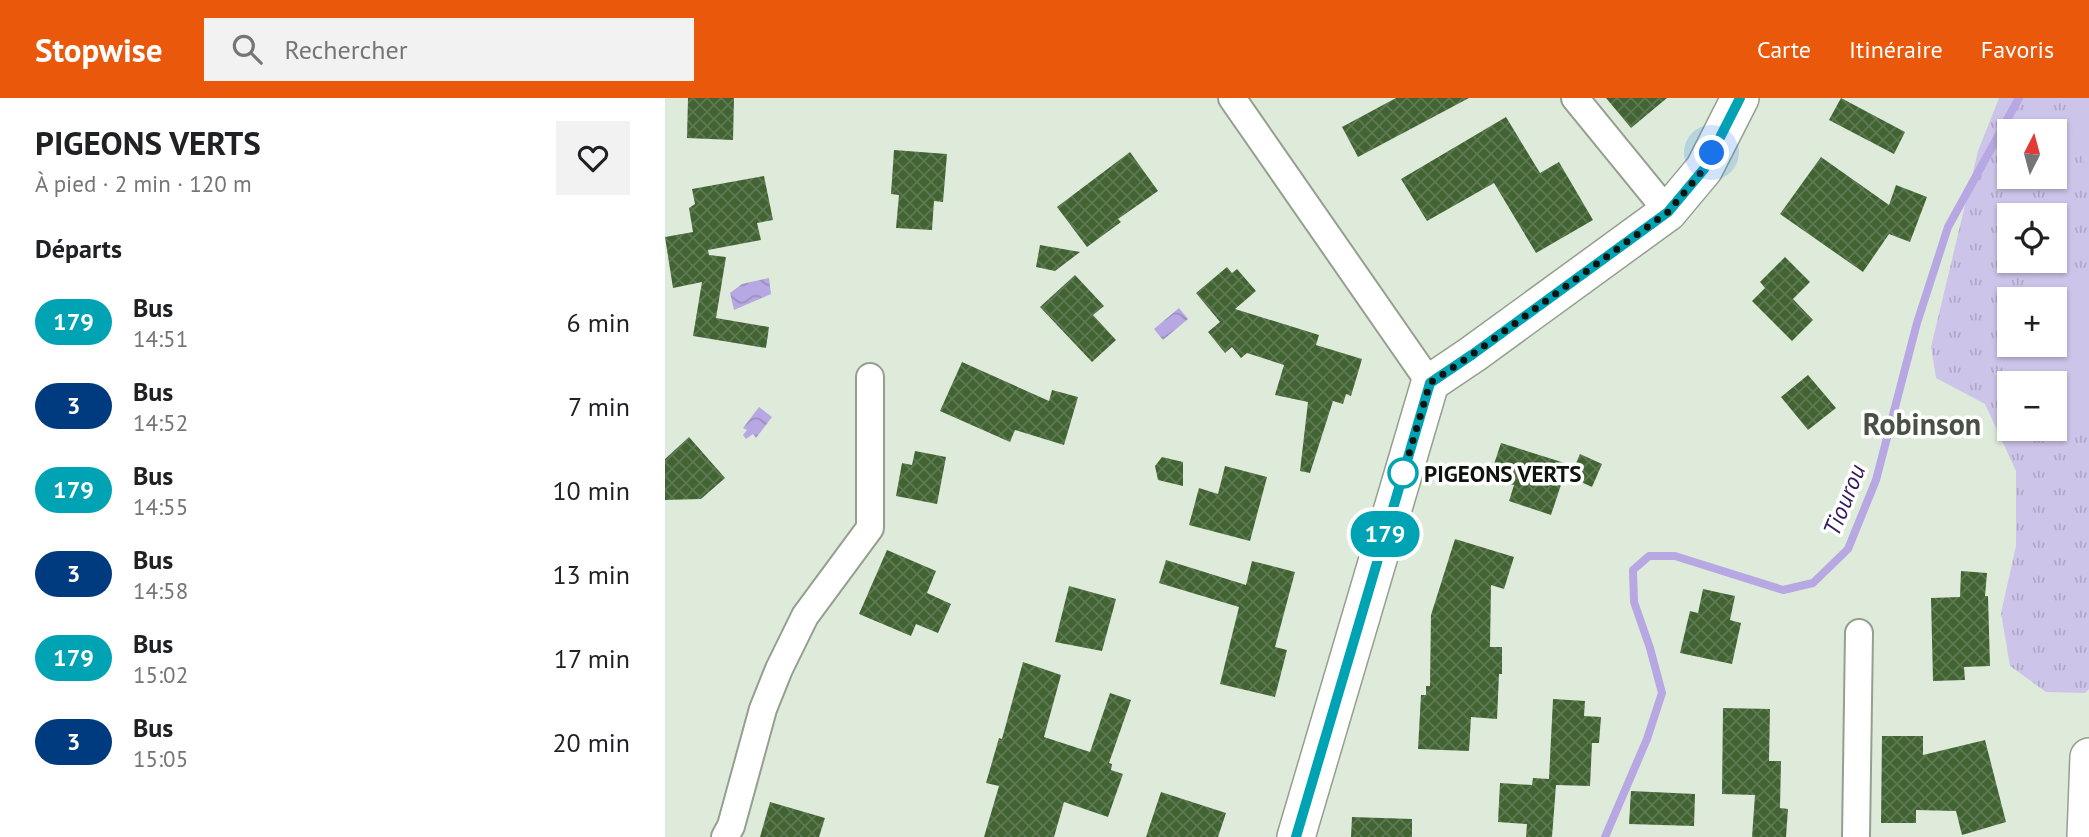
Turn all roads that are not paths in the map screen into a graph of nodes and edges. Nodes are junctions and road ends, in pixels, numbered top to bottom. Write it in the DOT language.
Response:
graph roads {
  1 [pos="1232,98"];
  2 [pos="1575,98"];
  3 [pos="1740,98"];
  4 [pos="1668,212"];
  5 [pos="870,377"];
  6 [pos="1430,383"];
  7 [pos="1859,633"];
  8 [pos="2089,757"];
  9 [pos="725,837"];
  10 [pos="1296,837"];
  11 [pos="1856,837"];
  12 [pos="2086,837"];
  1 -- 6 [label="street"];
  2 -- 4 [label="street"];
  3 -- 4 [label="street"];
  4 -- 6 [label="street"];
  5 -- 9 [label="street"];
  6 -- 10 [label="street"];
  7 -- 11 [label="street"];
  8 -- 12 [label="street"];
}
